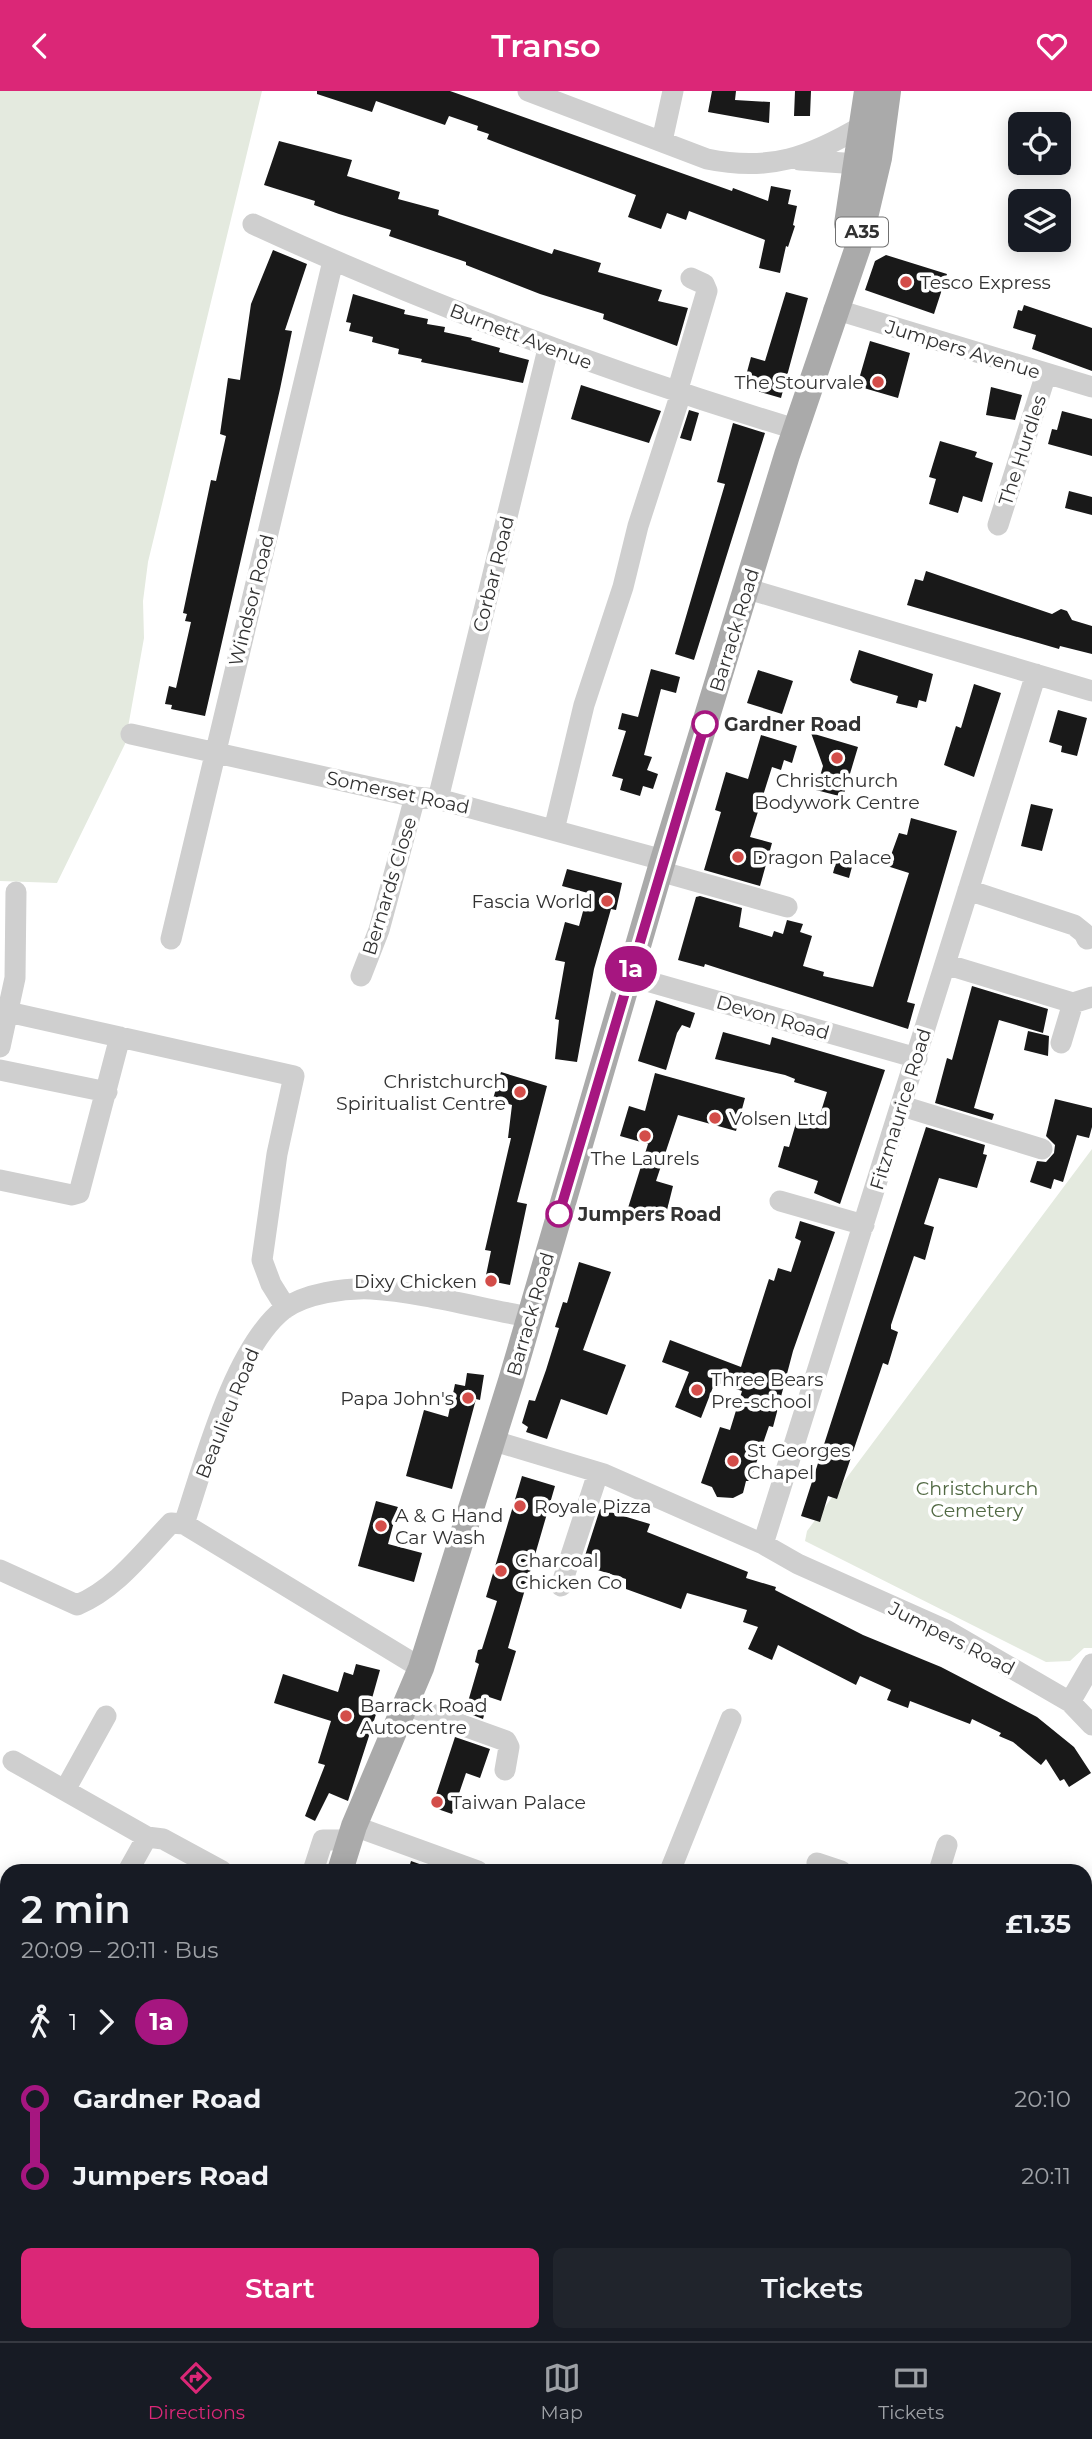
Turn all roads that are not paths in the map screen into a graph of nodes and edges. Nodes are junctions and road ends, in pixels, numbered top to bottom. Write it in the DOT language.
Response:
graph roads {
  1 [pos="528,91"];
  2 [pos="673,91"];
  3 [pos="867,91"];
  4 [pos="888,91"];
  5 [pos="864,125"];
  6 [pos="662,141"];
  7 [pos="869,157"];
  8 [pos="795,159"];
  9 [pos="253,224"];
  10 [pos="333,261"];
  11 [pos="691,278"];
  12 [pos="834,309"];
  13 [pos="548,349"];
  14 [pos="1045,374"];
  15 [pos="1092,387"];
  16 [pos="679,392"];
  17 [pos="795,429"];
  18 [pos="998,526"];
  19 [pos="748,589"];
  20 [pos="1035,674"];
  21 [pos="1092,691"];
  22 [pos="131,734"];
  23 [pos="214,752"];
  24 [pos="415,797"];
  25 [pos="438,799"];
  26 [pos="554,830"];
  27 [pos="661,865"];
  28 [pos="968,890"];
  29 [pos="16,892"];
  30 [pos="787,907"];
  31 [pos="8,928"];
  32 [pos="171,939"];
  33 [pos="1087,939"];
  34 [pos="945,964"];
  35 [pos="361,976"];
  36 [pos="629,976"];
  37 [pos="1082,1000"];
  38 [pos="8,1012"];
  39 [pos="121,1037"];
  40 [pos="1061,1043"];
  41 [pos="0,1047"];
  42 [pos="917,1058"];
  43 [pos="0,1070"];
  44 [pos="107,1093"];
  45 [pos="902,1106"];
  46 [pos="1042,1149"];
  47 [pos="0,1180"];
  48 [pos="780,1201"];
  49 [pos="864,1225"];
  50 [pos="286,1308"];
  51 [pos="529,1317"];
  52 [pos="491,1440"];
  53 [pos="598,1473"];
  54 [pos="184,1524"];
  55 [pos="763,1544"];
  56 [pos="0,1570"];
  57 [pos="561,1586"];
  58 [pos="1092,1664"];
  59 [pos="421,1668"];
  60 [pos="1070,1702"];
  61 [pos="406,1705"];
  62 [pos="106,1716"];
  63 [pos="731,1719"];
  64 [pos="1092,1724"];
  65 [pos="13,1762"];
  66 [pos="505,1770"];
  67 [pos="65,1790"];
  68 [pos="352,1833"];
  69 [pos="147,1837"];
  70 [pos="947,1845"];
  71 [pos="817,1863"];
  72 [pos="132,1864"];
  73 [pos="209,1864"];
  74 [pos="315,1864"];
  75 [pos="342,1864"];
  76 [pos="455,1864"];
  77 [pos="673,1864"];
  78 [pos="820,1864"];
  79 [pos="941,1864"];
  1 -- 6 [label="street"];
  2 -- 6 [label="street"];
  3 -- 5 [label="main road, Barrack Road / A35"];
  4 -- 7 [label="main road, Barrack Road / A35"];
  5 -- 7 [label="main road, Barrack Road / A35"];
  5 -- 8 [label="street"];
  6 -- 8 [label="street"];
  7 -- 8 [label="street"];
  7 -- 12 [label="main road, Barrack Road / A35"];
  9 -- 10 [label="street, Burnett Avenue"];
  10 -- 13 [label="street, Burnett Avenue"];
  10 -- 23 [label="street, Windsor Road"];
  11 -- 16 [label="street"];
  12 -- 14 [label="street, Jumpers Avenue"];
  12 -- 17 [label="main road, Barrack Road / A35"];
  13 -- 16 [label="street, Burnett Avenue"];
  13 -- 25 [label="street, Corbar Road"];
  14 -- 15 [label="street, Jumpers Avenue"];
  14 -- 18 [label="street, The Hurdles"];
  16 -- 17 [label="street, Burnett Avenue"];
  16 -- 26 [label="street"];
  17 -- 19 [label="main road, Barrack Road / A35"];
  19 -- 20 [label="street"];
  19 -- 27 [label="main road, Barrack Road / A35"];
  20 -- 21 [label="street"];
  20 -- 28 [label="street, Fitzmaurice Road"];
  22 -- 23 [label="street, Somerset Road"];
  23 -- 24 [label="street, Somerset Road"];
  23 -- 32 [label="street, Windsor Road"];
  24 -- 25 [label="street, Somerset Road"];
  24 -- 35 [label="street, Bernards Close"];
  25 -- 26 [label="street, Somerset Road"];
  26 -- 27 [label="street, Somerset Road"];
  27 -- 30 [label="street, Somerset Road"];
  27 -- 36 [label="main road, Barrack Road / A35"];
  28 -- 33 [label="street"];
  28 -- 34 [label="street, Fitzmaurice Road"];
  29 -- 31 [label="street"];
  31 -- 38 [label="street"];
  34 -- 37 [label="street"];
  34 -- 42 [label="street, Fitzmaurice Road"];
  36 -- 42 [label="street, Devon Road"];
  36 -- 51 [label="main road, Barrack Road / A35"];
  37 -- 40 [label="street"];
  38 -- 39 [label="street"];
  38 -- 41 [label="street"];
  39 -- 44 [label="street"];
  39 -- 50 [label="street"];
  42 -- 45 [label="street, Fitzmaurice Road"];
  43 -- 44 [label="street"];
  44 -- 47 [label="street"];
  45 -- 46 [label="street"];
  45 -- 49 [label="street, Fitzmaurice Road"];
  48 -- 49 [label="street"];
  49 -- 55 [label="street, Fitzmaurice Road"];
  50 -- 51 [label="street, Beaulieu Road"];
  50 -- 54 [label="street, Beaulieu Road"];
  51 -- 52 [label="main road, Barrack Road / A35"];
  52 -- 53 [label="street, Jumpers Road"];
  52 -- 59 [label="main road, Barrack Road / A35"];
  53 -- 55 [label="street, Jumpers Road"];
  53 -- 57 [label="street"];
  54 -- 56 [label="street"];
  54 -- 59 [label="street"];
  55 -- 60 [label="street, Jumpers Road"];
  58 -- 60 [label="street"];
  59 -- 61 [label="main road, Barrack Road / A35"];
  60 -- 64 [label="street, Jumpers Road"];
  61 -- 66 [label="street"];
  61 -- 68 [label="main road, Barrack Road / A35"];
  62 -- 67 [label="street"];
  63 -- 77 [label="street"];
  65 -- 67 [label="street"];
  67 -- 69 [label="street"];
  68 -- 74 [label="street"];
  68 -- 75 [label="main road, Barrack Road / A35"];
  68 -- 76 [label="street"];
  69 -- 72 [label="street"];
  69 -- 73 [label="street"];
  70 -- 79 [label="street"];
  71 -- 78 [label="street"];
}
